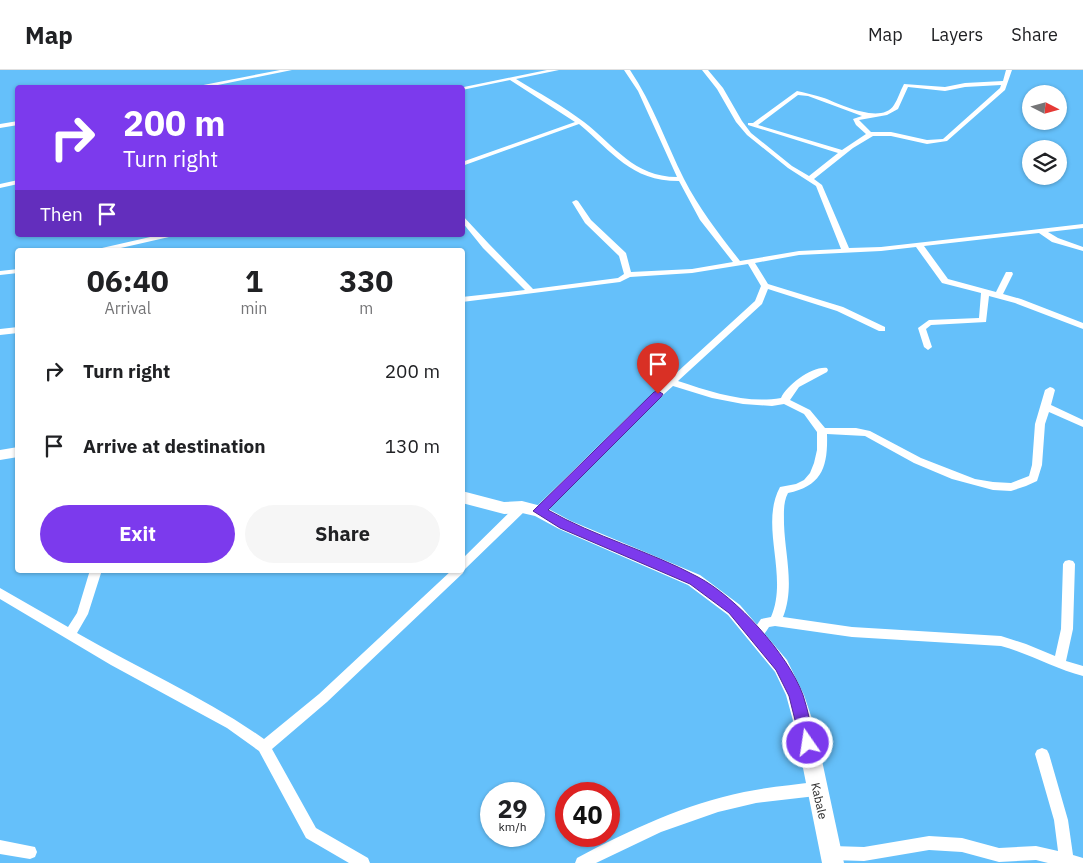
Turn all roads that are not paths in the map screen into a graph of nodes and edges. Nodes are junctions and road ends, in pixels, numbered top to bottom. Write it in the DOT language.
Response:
graph roads {
  1 [pos="289,70"];
  2 [pos="556,70"];
  3 [pos="627,70"];
  4 [pos="706,70"];
  5 [pos="1009,70"];
  6 [pos="512,79"];
  7 [pos="1005,83"];
  8 [pos="207,85"];
  9 [pos="465,87"];
  10 [pos="871,116"];
  11 [pos="580,122"];
  12 [pos="739,122"];
  13 [pos="15,124"];
  14 [pos="754,125"];
  15 [pos="0,126"];
  16 [pos="869,134"];
  17 [pos="844,153"];
  18 [pos="465,163"];
  19 [pos="681,179"];
  20 [pos="810,180"];
  21 [pos="15,183"];
  22 [pos="0,186"];
  23 [pos="576,202"];
  24 [pos="465,220"];
  25 [pos="1083,226"];
  26 [pos="1041,231"];
  27 [pos="160,237"];
  28 [pos="918,244"];
  29 [pos="111,248"];
  30 [pos="845,249"];
  31 [pos="1083,249"];
  32 [pos="751,262"];
  33 [pos="739,264"];
  34 [pos="15,270"];
  35 [pos="0,273"];
  36 [pos="1009,274"];
  37 [pos="628,275"];
  38 [pos="765,286"];
  39 [pos="531,290"];
  40 [pos="985,294"];
  41 [pos="998,296"];
  42 [pos="465,300"];
  43 [pos="1083,326"];
  44 [pos="882,329"];
  45 [pos="15,330"];
  46 [pos="0,332"];
  47 [pos="928,347"];
  48 [pos="824,370"];
  49 [pos="671,382"];
  50 [pos="1050,390"];
  51 [pos="785,401"];
  52 [pos="1047,407"];
  53 [pos="1083,424"];
  54 [pos="822,431"];
  55 [pos="15,452"];
  56 [pos="0,455"];
  57 [pos="465,498"];
  58 [pos="522,507"];
  59 [pos="539,511"];
  60 [pos="465,563"];
  61 [pos="1069,564"];
  62 [pos="95,573"];
  63 [pos="456,573"];
  64 [pos="0,593"];
  65 [pos="775,621"];
  66 [pos="70,635"];
  67 [pos="756,635"];
  68 [pos="1059,664"];
  69 [pos="1083,671"];
  70 [pos="264,747"];
  71 [pos="1042,754"];
  72 [pos="816,789"];
  73 [pos="0,847"];
  74 [pos="30,852"];
  75 [pos="832,858"];
  76 [pos="1072,861"];
  77 [pos="363,863"];
  78 [pos="582,863"];
  1 -- 8 [label="street"];
  2 -- 6 [label="street"];
  3 -- 19 [label="street"];
  4 -- 12 [label="street"];
  5 -- 7 [label="street"];
  6 -- 9 [label="street"];
  6 -- 11 [label="street"];
  7 -- 10 [label="street"];
  7 -- 16 [label="street"];
  10 -- 14 [label="street"];
  10 -- 16 [label="street"];
  11 -- 18 [label="street"];
  11 -- 19 [label="street"];
  12 -- 14 [label="street"];
  12 -- 20 [label="street"];
  13 -- 15 [label="street"];
  14 -- 17 [label="street"];
  16 -- 17 [label="street"];
  17 -- 20 [label="street"];
  19 -- 33 [label="street"];
  20 -- 30 [label="street"];
  21 -- 22 [label="street"];
  23 -- 37 [label="street"];
  24 -- 39 [label="street"];
  25 -- 26 [label="street"];
  26 -- 28 [label="street"];
  26 -- 31 [label="street"];
  27 -- 29 [label="street"];
  28 -- 30 [label="street"];
  28 -- 40 [label="street"];
  30 -- 32 [label="street"];
  32 -- 33 [label="street"];
  32 -- 38 [label="street"];
  33 -- 37 [label="street"];
  34 -- 35 [label="street"];
  36 -- 41 [label="street"];
  37 -- 39 [label="street"];
  38 -- 44 [label="street"];
  38 -- 49 [label="street"];
  39 -- 42 [label="street"];
  40 -- 41 [label="street"];
  40 -- 47 [label="street"];
  41 -- 43 [label="street"];
  45 -- 46 [label="street"];
  48 -- 51 [label="street"];
  49 -- 51 [label="street"];
  49 -- 59 [label="street"];
  50 -- 52 [label="street"];
  51 -- 54 [label="street"];
  52 -- 53 [label="street"];
  52 -- 54 [label="street"];
  54 -- 65 [label="street"];
  55 -- 56 [label="street"];
  57 -- 58 [label="street, Kabale"];
  58 -- 59 [label="street, Kabale"];
  58 -- 60 [label="street"];
  59 -- 67 [label="street, Kabale"];
  61 -- 68 [label="street"];
  62 -- 66 [label="street"];
  63 -- 70 [label="street"];
  64 -- 66 [label="street"];
  65 -- 67 [label="street"];
  65 -- 68 [label="street"];
  66 -- 70 [label="street"];
  67 -- 72 [label="street, Kabale"];
  68 -- 69 [label="street"];
  70 -- 77 [label="street"];
  71 -- 76 [label="street"];
  72 -- 75 [label="street, Kabale"];
  72 -- 78 [label="street"];
  73 -- 74 [label="street"];
  75 -- 76 [label="street"];
}
